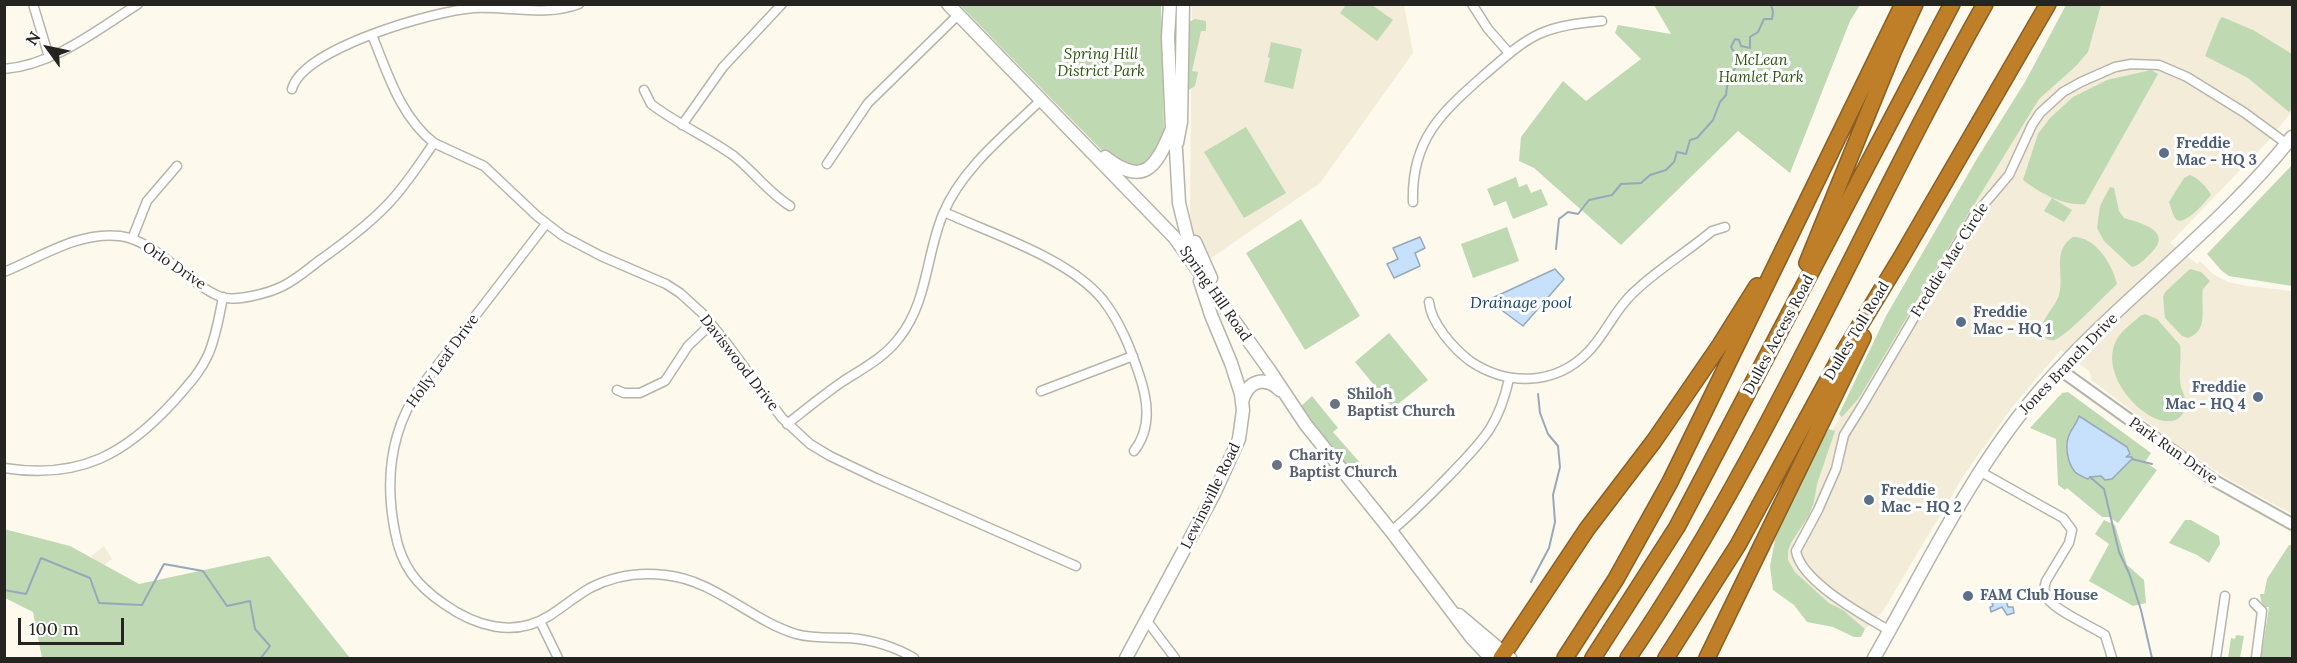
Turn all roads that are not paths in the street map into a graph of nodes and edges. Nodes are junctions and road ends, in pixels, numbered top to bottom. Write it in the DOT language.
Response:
graph roads {
  1 [pos="33,4"];
  2 [pos="138,4"];
  3 [pos="579,4"];
  4 [pos="782,4"];
  5 [pos="948,4"];
  6 [pos="1170,4"];
  7 [pos="1472,4"];
  8 [pos="1903,4"];
  9 [pos="1915,4"];
  10 [pos="1952,4"];
  11 [pos="1985,4"];
  12 [pos="2048,4"];
  13 [pos="1181,6"];
  14 [pos="958,15"];
  15 [pos="1602,21"];
  16 [pos="372,35"];
  17 [pos="1509,53"];
  18 [pos="50,57"];
  19 [pos="4,69"];
  20 [pos="1168,78"];
  21 [pos="292,89"];
  22 [pos="644,90"];
  23 [pos="1182,94"];
  24 [pos="1041,100"];
  25 [pos="682,125"];
  26 [pos="1172,129"];
  27 [pos="2290,140"];
  28 [pos="434,143"];
  29 [pos="1083,144"];
  30 [pos="1176,150"];
  31 [pos="827,164"];
  32 [pos="177,166"];
  33 [pos="1413,202"];
  34 [pos="1179,203"];
  35 [pos="790,206"];
  36 [pos="944,212"];
  37 [pos="1802,214"];
  38 [pos="546,224"];
  39 [pos="1725,227"];
  40 [pos="132,239"];
  41 [pos="1902,256"];
  42 [pos="1196,266"];
  43 [pos="4,272"];
  44 [pos="223,297"];
  45 [pos="1429,302"];
  46 [pos="711,324"];
  47 [pos="1236,324"];
  48 [pos="1133,356"];
  49 [pos="1765,362"];
  50 [pos="2059,369"];
  51 [pos="1509,379"];
  52 [pos="617,390"];
  53 [pos="1041,392"];
  54 [pos="1286,397"];
  55 [pos="1242,402"];
  56 [pos="787,424"];
  57 [pos="1134,452"];
  58 [pos="4,468"];
  59 [pos="1981,472"];
  60 [pos="2292,524"];
  61 [pos="1391,531"];
  62 [pos="1077,566"];
  63 [pos="2225,596"];
  64 [pos="2254,603"];
  65 [pos="540,621"];
  66 [pos="1146,621"];
  67 [pos="1890,631"];
  68 [pos="1502,657"];
  69 [pos="558,658"];
  70 [pos="914,658"];
  71 [pos="1126,658"];
  72 [pos="1175,658"];
  73 [pos="1564,658"];
  74 [pos="1593,658"];
  75 [pos="1628,658"];
  76 [pos="1666,658"];
  77 [pos="1707,658"];
  78 [pos="1874,658"];
  79 [pos="2112,658"];
  80 [pos="2216,658"];
  81 [pos="2256,658"];
  1 -- 18 [label="street"];
  2 -- 18 [label="street"];
  3 -- 16 [label="street"];
  4 -- 25 [label="street"];
  5 -- 14 [label="main road, Spring Hill Road"];
  6 -- 20 [label="main road, Lewinsville Road"];
  7 -- 17 [label="street"];
  8 -- 37 [label="highway"];
  9 -- 49 [label="highway"];
  10 -- 49 [label="highway, Dulles Access Road"];
  11 -- 75 [label="highway, Dulles Access Road"];
  12 -- 41 [label="highway, Dulles Toll Road"];
  13 -- 23 [label="main road, Lewinsville Road"];
  14 -- 24 [label="main road, Spring Hill Road"];
  14 -- 31 [label="street"];
  15 -- 17 [label="street"];
  16 -- 21 [label="street"];
  16 -- 28 [label="street, Daviswood Drive"];
  17 -- 33 [label="street"];
  18 -- 19 [label="street"];
  20 -- 23 [label="main road"];
  20 -- 26 [label="main road, Lewinsville Road"];
  22 -- 25 [label="street"];
  23 -- 30 [label="main road, Lewinsville Road"];
  24 -- 29 [label="main road, Spring Hill Road"];
  24 -- 36 [label="street"];
  25 -- 35 [label="street"];
  26 -- 29 [label="main road"];
  26 -- 30 [label="main road, Lewinsville Road"];
  27 -- 50 [label="main road, Jones Branch Drive"];
  27 -- 67 [label="street, Freddie Mac Circle"];
  28 -- 38 [label="street, Daviswood Drive"];
  28 -- 44 [label="street, Orlo Drive"];
  29 -- 42 [label="main road, Spring Hill Road"];
  30 -- 34 [label="main road, Lewinsville Road"];
  32 -- 40 [label="street"];
  34 -- 42 [label="main road, Lewinsville Road"];
  34 -- 47 [label="main road"];
  36 -- 48 [label="street"];
  36 -- 56 [label="street"];
  37 -- 68 [label="highway"];
  37 -- 73 [label="highway"];
  38 -- 46 [label="street, Daviswood Drive"];
  38 -- 65 [label="street, Holly Leaf Drive"];
  39 -- 51 [label="street"];
  40 -- 43 [label="street, Orlo Drive"];
  40 -- 44 [label="street, Orlo Drive"];
  41 -- 76 [label="highway, Dulles Toll Road"];
  41 -- 77 [label="highway"];
  42 -- 47 [label="main road, Spring Hill Road"];
  42 -- 55 [label="main road, Lewinsville Road"];
  44 -- 58 [label="street"];
  45 -- 51 [label="street"];
  46 -- 52 [label="street"];
  46 -- 56 [label="street, Daviswood Drive"];
  47 -- 54 [label="main road, Spring Hill Road"];
  48 -- 53 [label="street"];
  48 -- 57 [label="street"];
  49 -- 74 [label="highway, Dulles Access Road"];
  50 -- 59 [label="main road, Jones Branch Drive"];
  50 -- 60 [label="street, Park Run Drive"];
  51 -- 61 [label="street"];
  54 -- 55 [label="main road"];
  54 -- 61 [label="main road, Spring Hill Road"];
  55 -- 66 [label="main road, Lewinsville Road"];
  56 -- 62 [label="street, Daviswood Drive"];
  59 -- 67 [label="main road, Jones Branch Drive"];
  59 -- 79 [label="street"];
  61 -- 68 [label="main road, Spring Hill Road"];
  63 -- 80 [label="street"];
  64 -- 81 [label="street"];
  65 -- 69 [label="street"];
  65 -- 70 [label="street, Holly Leaf Drive"];
  66 -- 71 [label="main road, Lewinsville Road"];
  66 -- 72 [label="street"];
  67 -- 78 [label="main road, Jones Branch Drive"];
}
